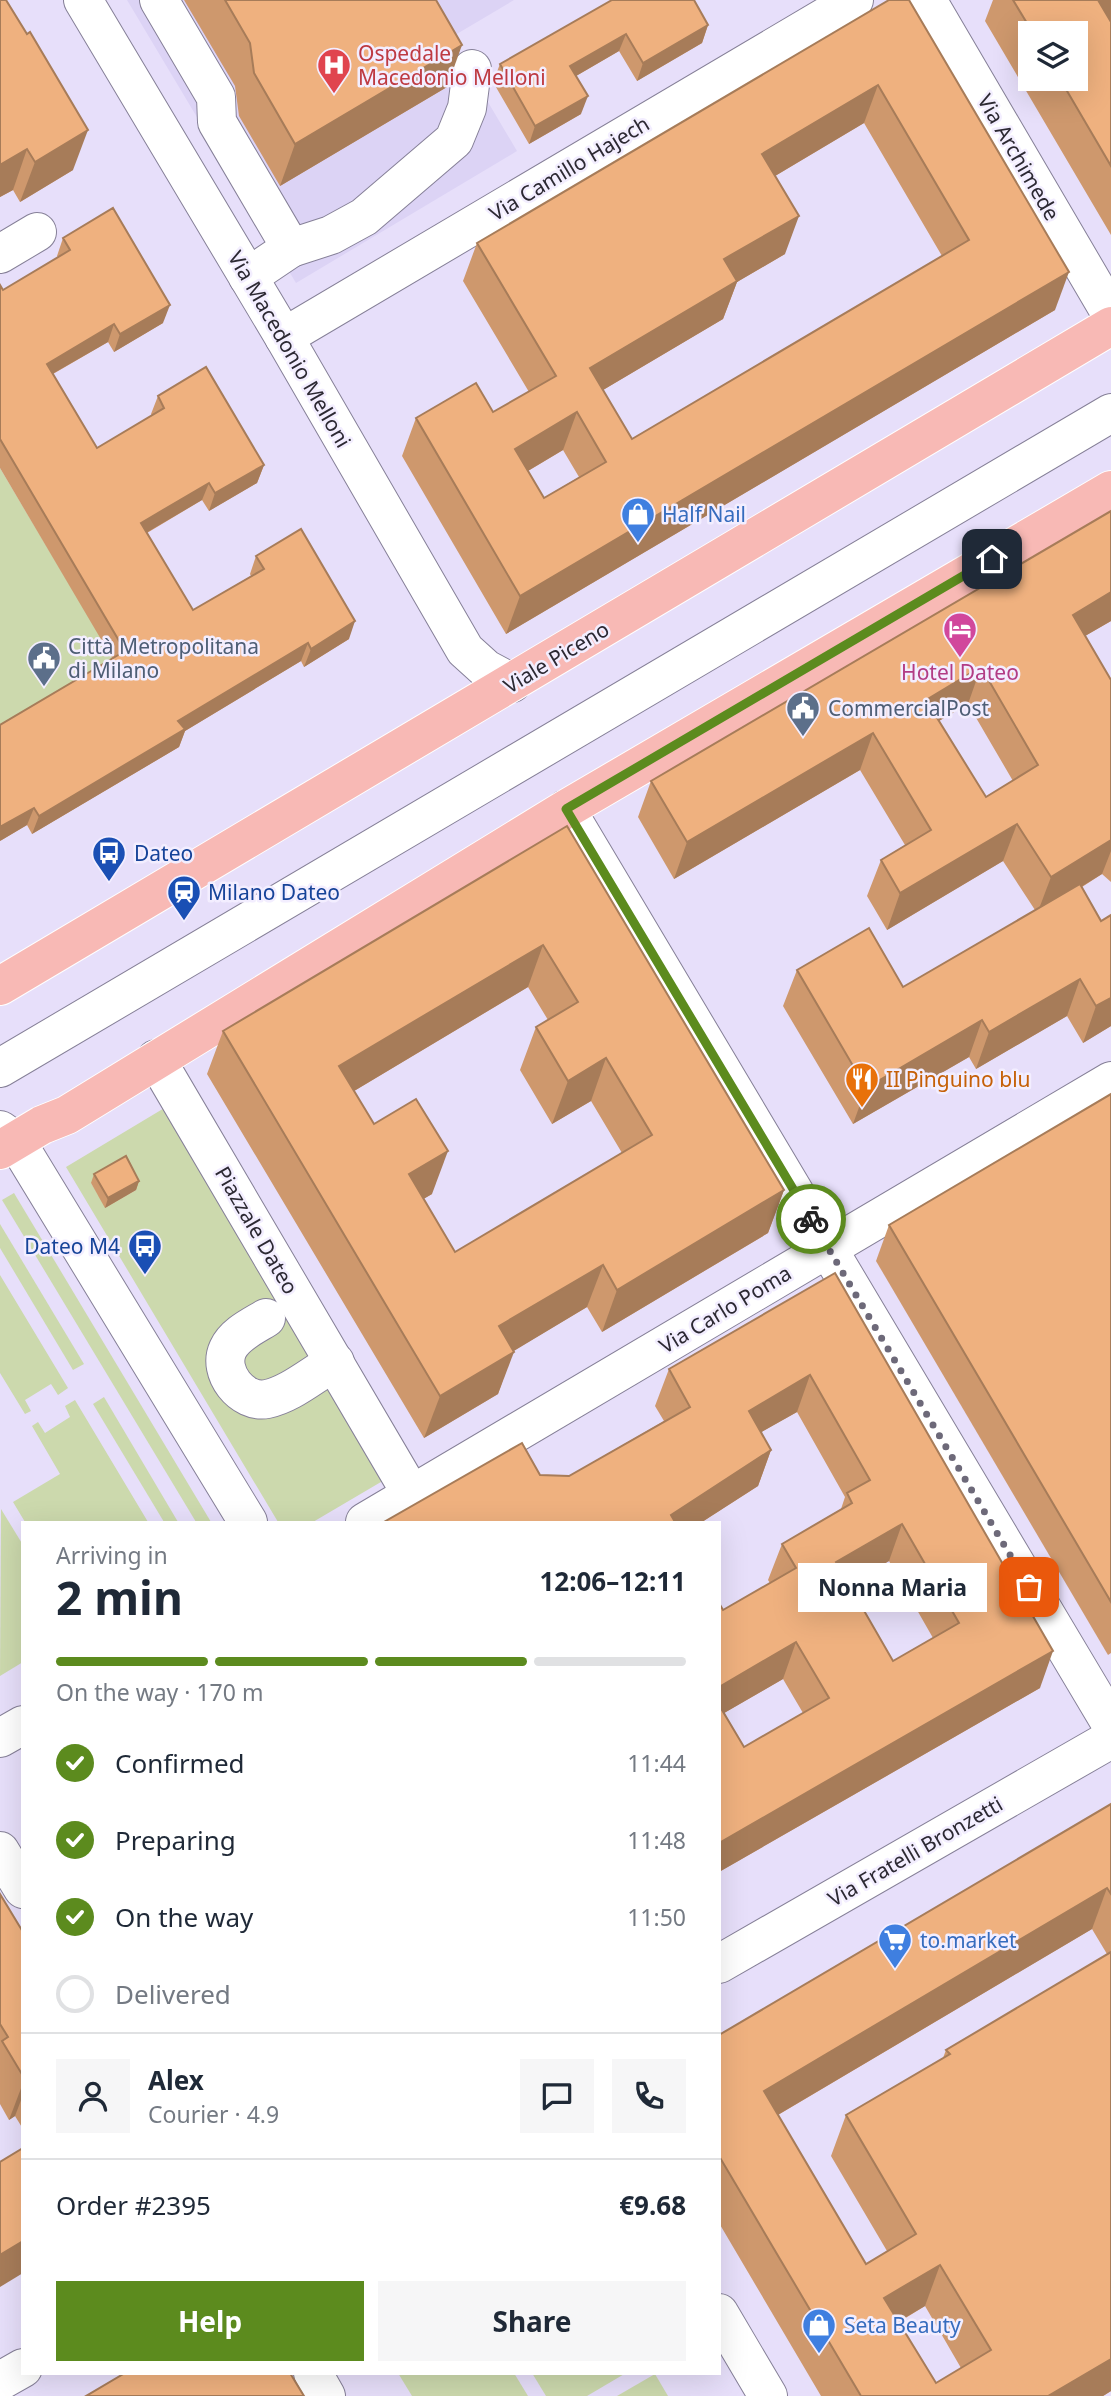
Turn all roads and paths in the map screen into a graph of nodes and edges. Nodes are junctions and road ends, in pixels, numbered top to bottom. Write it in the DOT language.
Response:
graph roads {
  1 [pos="83,0"];
  2 [pos="159,0"];
  3 [pos="854,0"];
  4 [pos="927,0"];
  5 [pos="472,69"];
  6 [pos="37,232"];
  7 [pos="292,248"];
  8 [pos="0,254"];
  9 [pos="248,277"];
  10 [pos="1111,314"];
  11 [pos="1111,326"];
  12 [pos="284,337"];
  13 [pos="1111,413"];
  14 [pos="1111,489"];
  15 [pos="512,683"];
  16 [pos="566,809"];
  17 [pos="0,986"];
  18 [pos="156,1059"];
  19 [pos="0,1068"];
  20 [pos="1111,1081"];
  21 [pos="5,1140"];
  22 [pos="828,1247"];
  23 [pos="266,1318"];
  24 [pos="335,1363"];
  25 [pos="412,1495"];
  26 [pos="247,1521"];
  27 [pos="367,1521"];
  28 [pos="1111,1724"];
  29 [pos="21,1726"];
  30 [pos="0,1738"];
  31 [pos="1111,1739"];
  32 [pos="0,1851"];
  33 [pos="21,1886"];
  34 [pos="721,1963"];
  35 [pos="721,2316"];
  36 [pos="21,2369"];
  37 [pos="314,2375"];
  38 [pos="0,2381"];
  39 [pos="326,2396"];
  40 [pos="768,2396"];
  1 -- 9 [label="street, Via Macedonio Melloni"];
  2 -- 7 [label="street"];
  3 -- 12 [label="street, Via Camillo Hajech"];
  4 -- 10 [label="street, Via Archimede"];
  5 -- 7 [label="street"];
  6 -- 8 [label="street"];
  7 -- 9 [label="street"];
  9 -- 12 [label="street, Via Macedonio Melloni"];
  11 -- 15 [label="main road, Viale Piceno"];
  12 -- 15 [label="street, Via Macedonio Melloni"];
  13 -- 19 [label="street"];
  14 -- 16 [label="main road"];
  15 -- 17 [label="main road, Viale Piceno"];
  16 -- 18 [label="main road"];
  16 -- 22 [label="street"];
  18 -- 21 [label="main road"];
  18 -- 24 [label="street, Piazzale Dateo"];
  20 -- 22 [label="street, Via Carlo Poma"];
  21 -- 26 [label="street"];
  22 -- 25 [label="street, Via Carlo Poma"];
  22 -- 28 [label="street"];
  23 -- 24 [label="street"];
  24 -- 25 [label="street, Piazzale Dateo"];
  25 -- 27 [label="street"];
  29 -- 30 [label="street"];
  31 -- 34 [label="street, Via Fratelli Bronzetti"];
  32 -- 33 [label="street"];
  35 -- 40 [label="street"];
  36 -- 38 [label="street"];
  37 -- 39 [label="street"];
}
